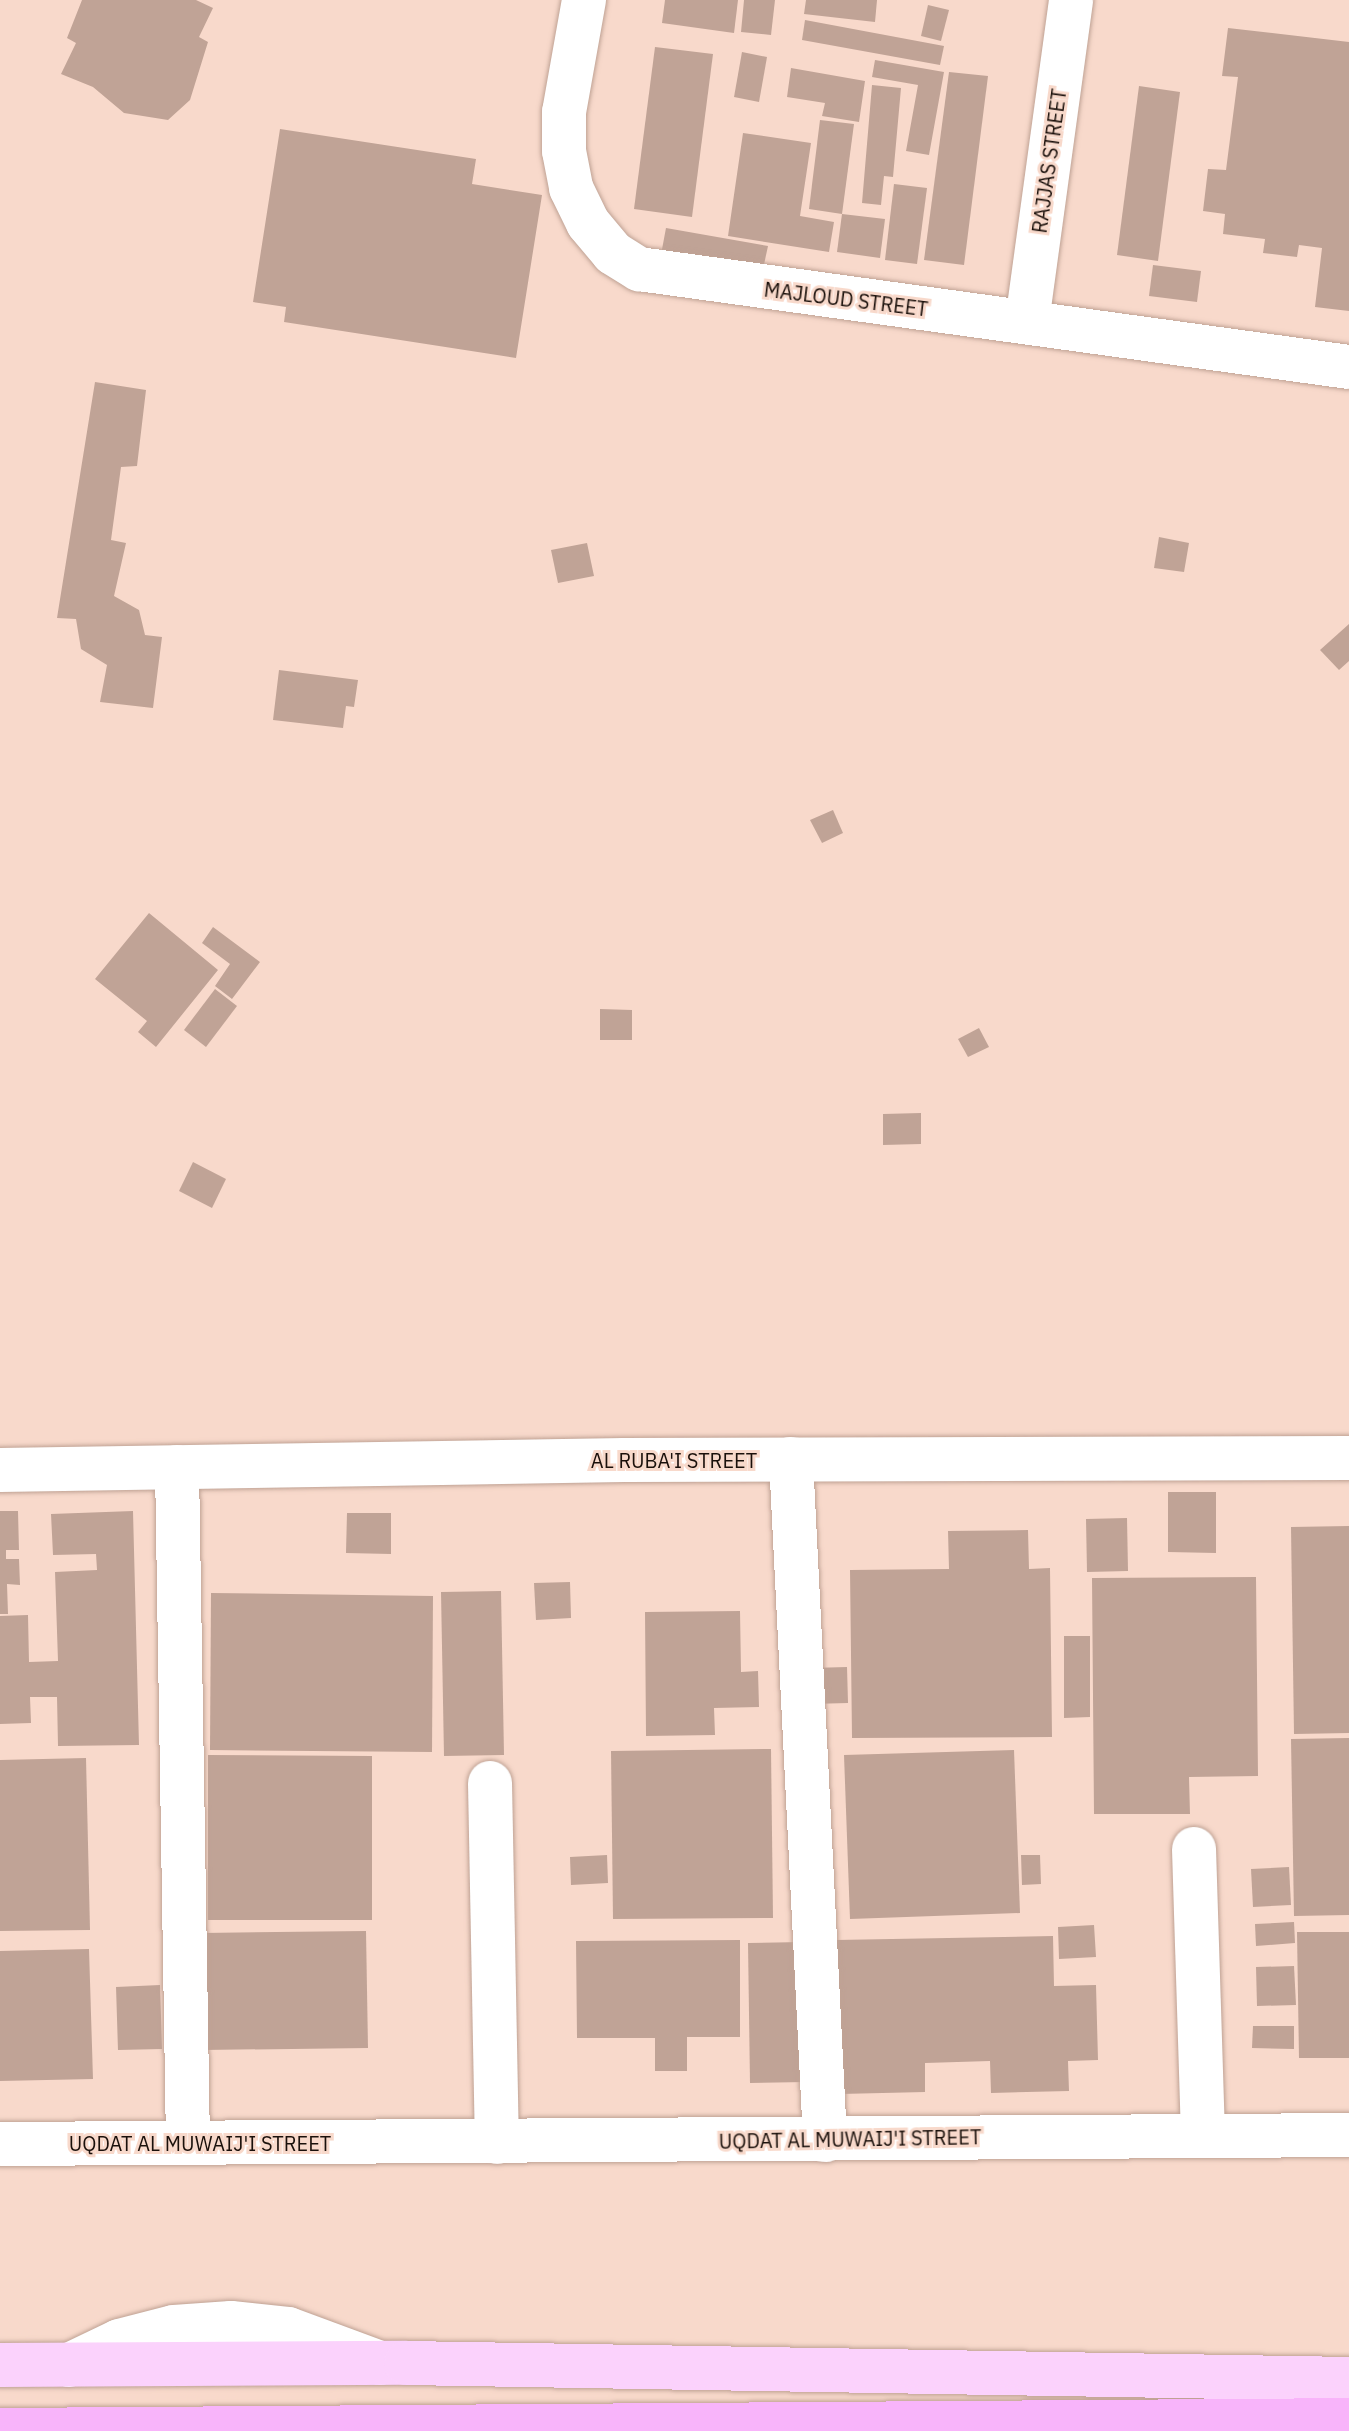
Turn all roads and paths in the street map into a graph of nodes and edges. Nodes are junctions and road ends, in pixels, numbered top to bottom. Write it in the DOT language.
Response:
graph roads {
  1 [pos="584,0"];
  2 [pos="1071,0"];
  3 [pos="1027,322"];
  4 [pos="1349,367"];
  5 [pos="1349,1458"];
  6 [pos="791,1459"];
  7 [pos="177,1467"];
  8 [pos="0,1470"];
  9 [pos="490,1783"];
  10 [pos="1194,1849"];
  11 [pos="1203,2135"];
  12 [pos="1349,2135"];
  13 [pos="825,2140"];
  14 [pos="497,2142"];
  15 [pos="188,2143"];
  16 [pos="0,2144"];
  17 [pos="0,2365"];
  18 [pos="1349,2379"];
  19 [pos="1349,2420"];
  20 [pos="0,2430"];
  1 -- 3 [label="street, MAJLOUD STREET"];
  2 -- 3 [label="street, RAJJAS STREET"];
  3 -- 4 [label="street, MAJLOUD STREET"];
  5 -- 6 [label="street, AL RUBA'I STREET"];
  6 -- 7 [label="street, AL RUBA'I STREET"];
  6 -- 13 [label="street"];
  7 -- 8 [label="street, AL RUBA'I STREET"];
  7 -- 15 [label="street"];
  9 -- 14 [label="street"];
  10 -- 11 [label="street"];
  11 -- 12 [label="street, UQDAT AL MUWAIJ'I STREET"];
  11 -- 13 [label="street, UQDAT AL MUWAIJ'I STREET"];
  13 -- 14 [label="street, UQDAT AL MUWAIJ'I STREET"];
  14 -- 15 [label="street, UQDAT AL MUWAIJ'I STREET"];
  15 -- 16 [label="street, UQDAT AL MUWAIJ'I STREET"];
  17 -- 18 [label="main road"];
  19 -- 20 [label="highway"];
}
